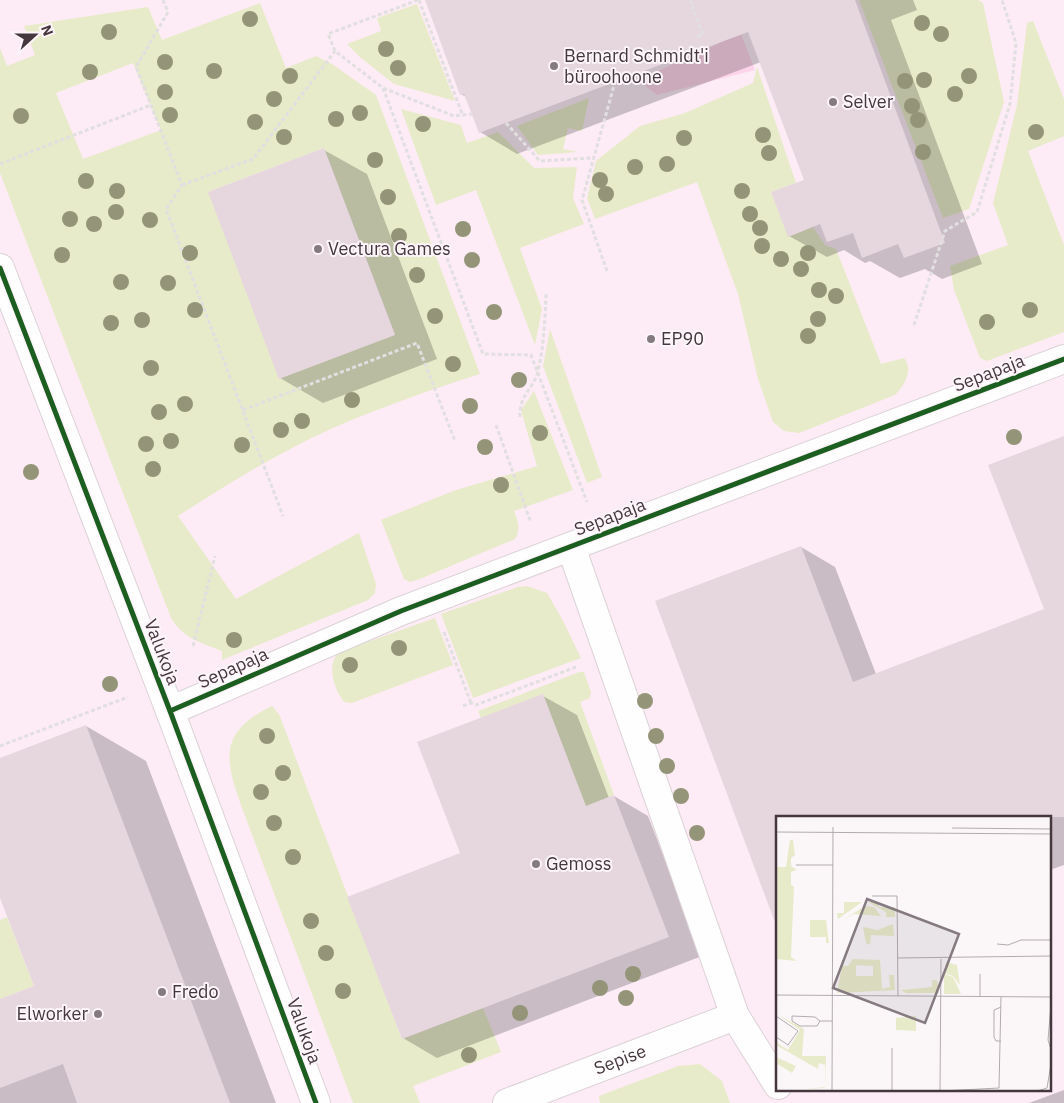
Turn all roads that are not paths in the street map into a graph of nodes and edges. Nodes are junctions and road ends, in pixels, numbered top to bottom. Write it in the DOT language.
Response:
graph roads {
  1 [pos="0,268"];
  2 [pos="1064,359"];
  3 [pos="571,547"];
  4 [pos="170,711"];
  5 [pos="735,1016"];
  6 [pos="776,1082"];
  7 [pos="781,1090"];
  8 [pos="316,1103"];
  9 [pos="507,1103"];
  10 [pos="789,1103"];
  1 -- 4 [label="street, Valukoja"];
  2 -- 3 [label="street, Sepapaja"];
  3 -- 4 [label="street, Sepapaja"];
  3 -- 5 [label="street"];
  4 -- 8 [label="street, Valukoja"];
  5 -- 6 [label="street"];
  5 -- 9 [label="street, Sepise"];
  7 -- 10 [label="street"];
}
